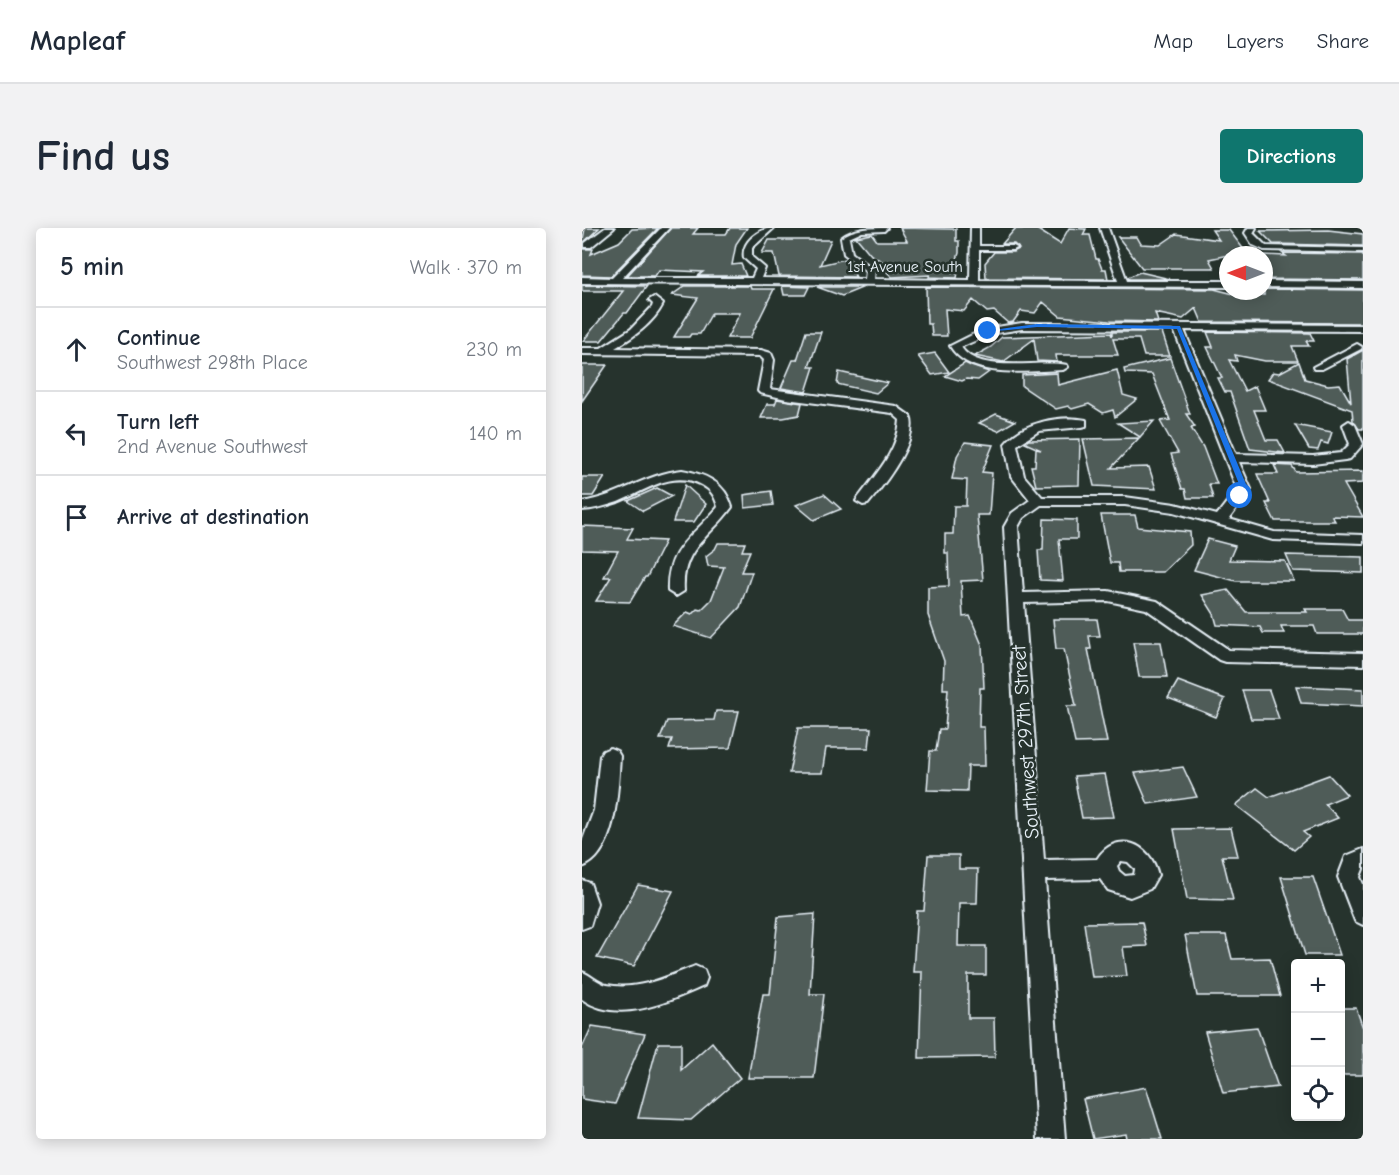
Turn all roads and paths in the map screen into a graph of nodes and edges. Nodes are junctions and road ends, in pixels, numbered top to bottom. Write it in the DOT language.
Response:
graph roads {
  1 [pos="610,228"];
  2 [pos="665,228"];
  3 [pos="770,228"];
  4 [pos="975,228"];
  5 [pos="1104,228"];
  6 [pos="1238,228"];
  7 [pos="884,229"];
  8 [pos="1251,229"];
  9 [pos="588,245"];
  10 [pos="975,248"];
  11 [pos="1013,248"];
  12 [pos="1363,250"];
  13 [pos="582,280"];
  14 [pos="756,280"];
  15 [pos="614,281"];
  16 [pos="869,281"];
  17 [pos="974,282"];
  18 [pos="1123,283"];
  19 [pos="1219,284"];
  20 [pos="1273,284"];
  21 [pos="1363,285"];
  22 [pos="654,300"];
  23 [pos="974,324"];
  24 [pos="1179,327"];
  25 [pos="1328,328"];
  26 [pos="1363,328"];
  27 [pos="988,331"];
  28 [pos="1360,348"];
  29 [pos="582,351"];
  30 [pos="602,351"];
  31 [pos="1064,367"];
  32 [pos="1318,367"];
  33 [pos="1082,423"];
  34 [pos="1349,425"];
  35 [pos="1233,458"];
  36 [pos="863,501"];
  37 [pos="1038,501"];
  38 [pos="582,506"];
  39 [pos="1220,521"];
  40 [pos="1363,539"];
  41 [pos="676,591"];
  42 [pos="1017,598"];
  43 [pos="1363,659"];
  44 [pos="610,756"];
  45 [pos="582,858"];
  46 [pos="1359,860"];
  47 [pos="1106,869"];
  48 [pos="1034,870"];
  49 [pos="582,890"];
  50 [pos="1363,914"];
  51 [pos="582,918"];
  52 [pos="696,978"];
  53 [pos="582,984"];
  54 [pos="1051,1139"];
  1 -- 9 [label="street"];
  2 -- 15 [label="street"];
  3 -- 14 [label="street"];
  4 -- 10 [label="street"];
  5 -- 18 [label="street"];
  6 -- 8 [label="street"];
  7 -- 16 [label="street"];
  8 -- 12 [label="street"];
  10 -- 11 [label="street"];
  10 -- 17 [label="street"];
  13 -- 15 [label="street, 1st Avenue South"];
  14 -- 15 [label="street, 1st Avenue South"];
  14 -- 16 [label="street, 1st Avenue South"];
  16 -- 17 [label="street, 1st Avenue South"];
  17 -- 18 [label="street, 1st Avenue South"];
  18 -- 19 [label="street, 1st Avenue South"];
  20 -- 21 [label="street"];
  22 -- 30 [label="street"];
  23 -- 27 [label="street"];
  24 -- 25 [label="street"];
  24 -- 27 [label="street"];
  24 -- 35 [label="street"];
  25 -- 26 [label="street"];
  25 -- 28 [label="street"];
  27 -- 31 [label="street"];
  28 -- 32 [label="street"];
  29 -- 30 [label="street"];
  30 -- 36 [label="street"];
  33 -- 37 [label="street"];
  34 -- 35 [label="street"];
  35 -- 39 [label="street"];
  37 -- 39 [label="street"];
  37 -- 42 [label="street, Southwest 297th Street"];
  38 -- 41 [label="street"];
  39 -- 40 [label="street"];
  42 -- 43 [label="street"];
  42 -- 48 [label="street, Southwest 297th Street"];
  44 -- 45 [label="street"];
  46 -- 50 [label="street"];
  47 -- 48 [label="street"];
  48 -- 54 [label="street, Southwest 297th Street"];
  49 -- 51 [label="street"];
  52 -- 53 [label="street"];
}
